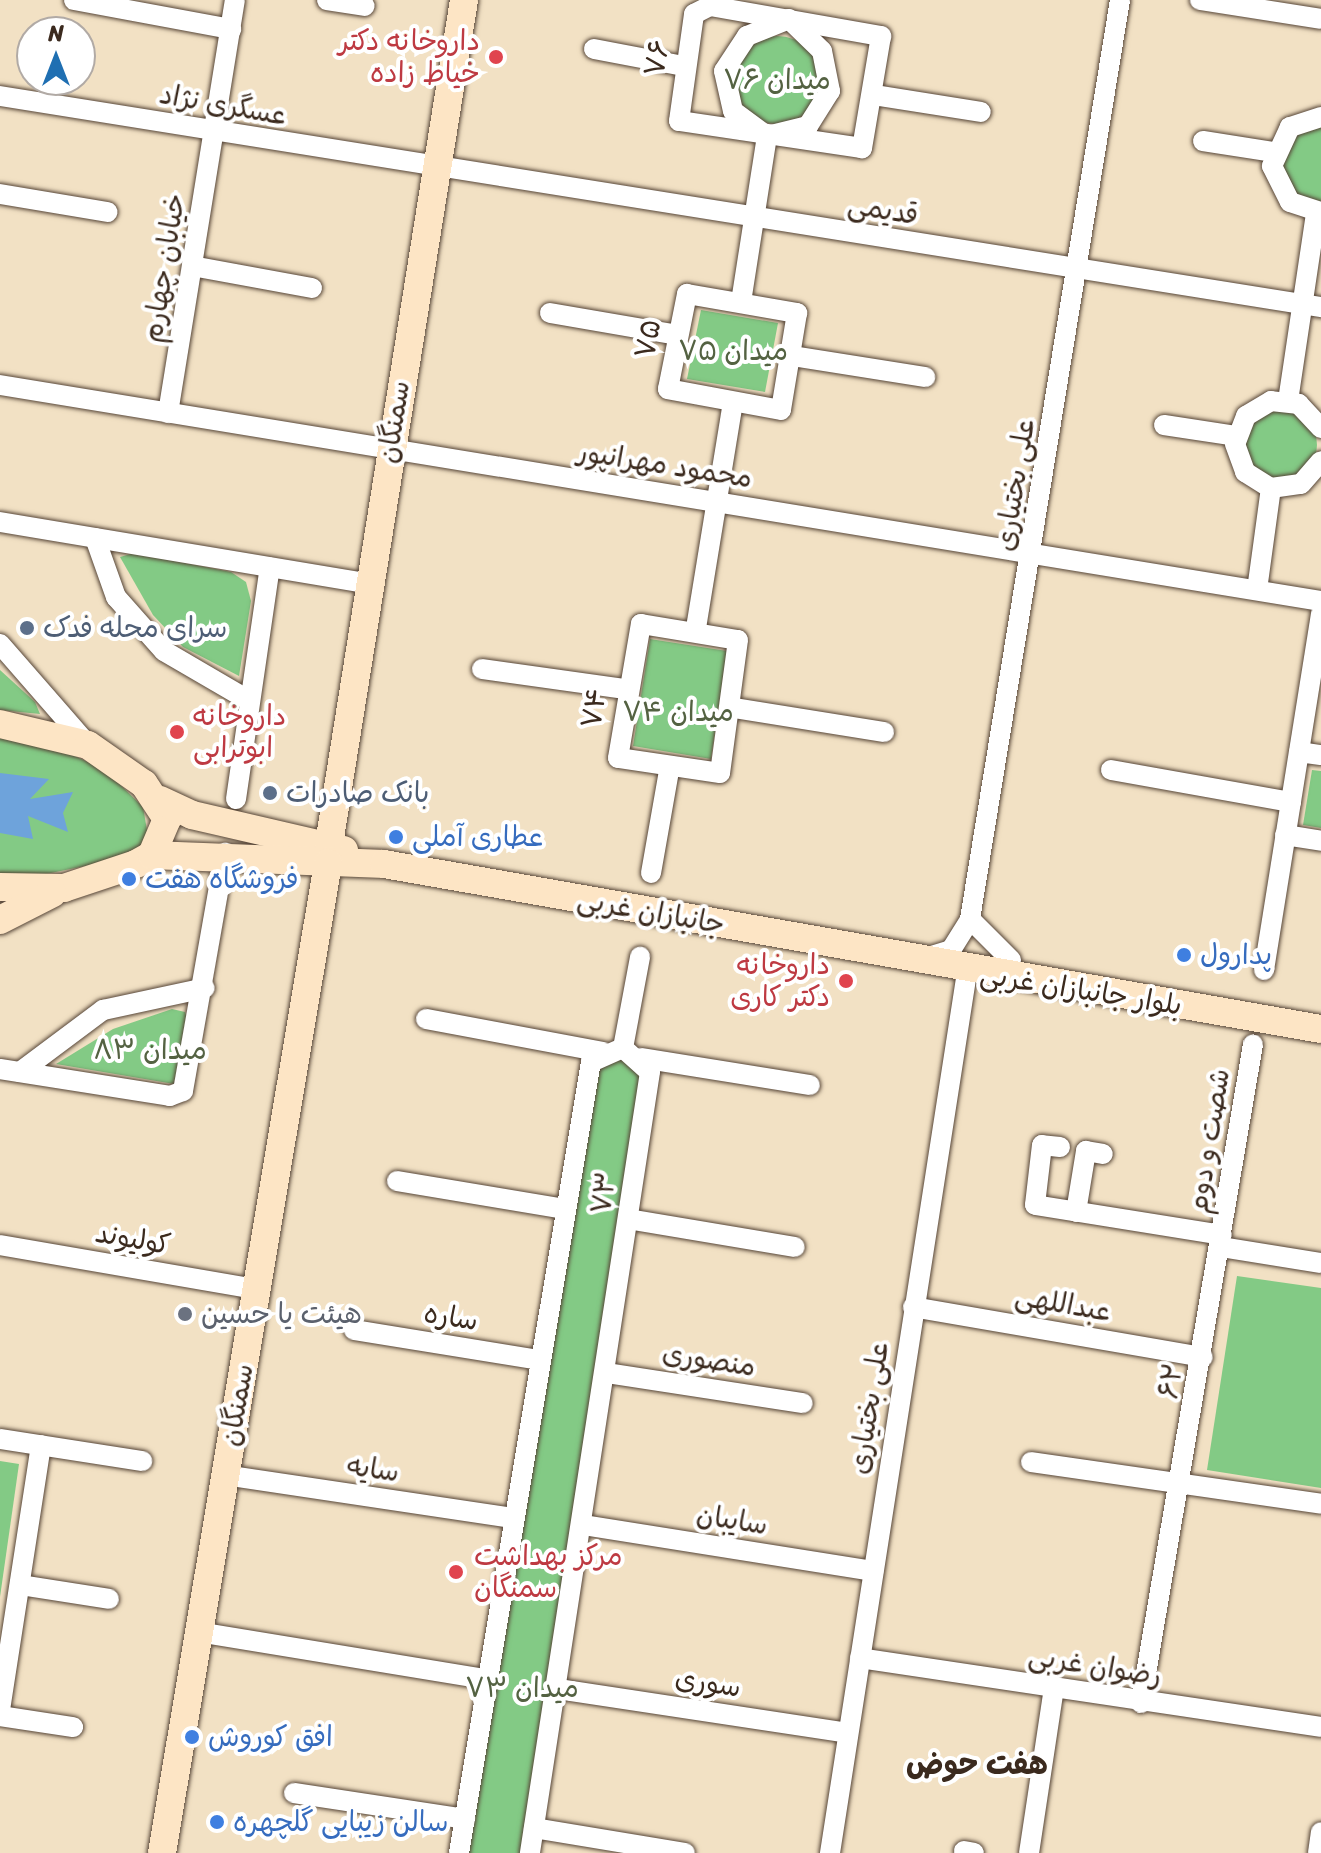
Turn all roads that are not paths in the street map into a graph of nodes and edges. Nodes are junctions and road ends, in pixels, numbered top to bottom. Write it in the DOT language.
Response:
graph roads {
  1 [pos="74,0"];
  2 [pos="235,0"];
  3 [pos="327,0"];
  4 [pos="464,0"];
  5 [pos="1120,0"];
  6 [pos="1200,0"];
  7 [pos="365,6"];
  8 [pos="791,10"];
  9 [pos="1321,19"];
  10 [pos="231,29"];
  11 [pos="594,49"];
  12 [pos="683,66"];
  13 [pos="874,95"];
  14 [pos="0,96"];
  15 [pos="981,112"];
  16 [pos="1321,117"];
  17 [pos="214,132"];
  18 [pos="767,136"];
  19 [pos="1203,141"];
  20 [pos="1274,152"];
  21 [pos="436,170"];
  22 [pos="0,194"];
  23 [pos="108,212"];
  24 [pos="1318,212"];
  25 [pos="755,218"];
  26 [pos="192,266"];
  27 [pos="1078,269"];
  28 [pos="312,288"];
  29 [pos="741,302"];
  30 [pos="1312,305"];
  31 [pos="550,313"];
  32 [pos="677,335"];
  33 [pos="792,356"];
  34 [pos="925,377"];
  35 [pos="0,385"];
  36 [pos="1288,401"];
  37 [pos="733,403"];
  38 [pos="168,413"];
  39 [pos="1164,425"];
  40 [pos="1321,428"];
  41 [pos="1237,436"];
  42 [pos="390,449"];
  43 [pos="1321,461"];
  44 [pos="1271,488"];
  45 [pos="715,502"];
  46 [pos="0,522"];
  47 [pos="95,538"];
  48 [pos="1033,553"];
  49 [pos="270,567"];
  50 [pos="369,584"];
  51 [pos="1257,590"];
  52 [pos="1321,601"];
  53 [pos="1321,614"];
  54 [pos="696,628"];
  55 [pos="0,644"];
  56 [pos="482,669"];
  57 [pos="625,689"];
  58 [pos="250,701"];
  59 [pos="734,708"];
  60 [pos="0,724"];
  61 [pos="884,732"];
  62 [pos="88,745"];
  63 [pos="1299,752"];
  64 [pos="1321,755"];
  65 [pos="1111,770"];
  66 [pos="669,771"];
  67 [pos="236,799"];
  68 [pos="160,800"];
  69 [pos="1291,802"];
  70 [pos="1285,835"];
  71 [pos="1321,841"];
  72 [pos="225,853"];
  73 [pos="328,853"];
  74 [pos="152,855"];
  75 [pos="651,873"];
  76 [pos="0,887"];
  77 [pos="64,888"];
  78 [pos="970,919"];
  79 [pos="0,920"];
  80 [pos="640,957"];
  81 [pos="919,960"];
  82 [pos="1011,960"];
  83 [pos="1264,970"];
  84 [pos="967,972"];
  85 [pos="205,988"];
  86 [pos="1321,1011"];
  87 [pos="426,1019"];
  88 [pos="1321,1029"];
  89 [pos="1253,1044"];
  90 [pos="622,1052"];
  91 [pos="10,1070"];
  92 [pos="810,1085"];
  93 [pos="1060,1147"];
  94 [pos="1103,1154"];
  95 [pos="397,1181"];
  96 [pos="565,1209"];
  97 [pos="1076,1212"];
  98 [pos="628,1219"];
  99 [pos="1221,1241"];
  100 [pos="0,1245"];
  101 [pos="795,1247"];
  102 [pos="1321,1263"];
  103 [pos="256,1289"];
  104 [pos="913,1307"];
  105 [pos="354,1330"];
  106 [pos="1203,1357"];
  107 [pos="539,1360"];
  108 [pos="606,1373"];
  109 [pos="803,1403"];
  110 [pos="0,1439"];
  111 [pos="41,1445"];
  112 [pos="142,1461"];
  113 [pos="1031,1462"];
  114 [pos="225,1475"];
  115 [pos="1182,1486"];
  116 [pos="1321,1504"];
  117 [pos="513,1518"];
  118 [pos="583,1525"];
  119 [pos="873,1571"];
  120 [pos="20,1585"];
  121 [pos="109,1599"];
  122 [pos="198,1632"];
  123 [pos="860,1658"];
  124 [pos="486,1679"];
  125 [pos="1054,1688"];
  126 [pos="558,1689"];
  127 [pos="1141,1703"];
  128 [pos="0,1713"];
  129 [pos="73,1727"];
  130 [pos="1321,1727"];
  131 [pos="848,1733"];
  132 [pos="294,1793"];
  133 [pos="465,1819"];
  134 [pos="534,1828"];
  135 [pos="1321,1832"];
  136 [pos="162,1853"];
  137 [pos="459,1853"];
  138 [pos="530,1853"];
  139 [pos="685,1853"];
  140 [pos="830,1853"];
  141 [pos="1029,1853"];
  142 [pos="1318,1853"];
  1 -- 10 [label="street"];
  2 -- 10 [label="street, خیابان چهارم"];
  3 -- 7 [label="street"];
  4 -- 21 [label="main road, سمنگان"];
  5 -- 27 [label="street, علی بختیاری"];
  6 -- 9 [label="street"];
  8 -- 12 [label="street, ۷۶"];
  8 -- 13 [label="street, ۷۶"];
  8 -- 18 [label="street, ۷۶"];
  8 -- 18 [label="street, ۷۶"];
  10 -- 17 [label="street, خیابان چهارم"];
  11 -- 12 [label="street"];
  12 -- 18 [label="street, ۷۶"];
  13 -- 15 [label="street"];
  13 -- 18 [label="street, ۷۶"];
  14 -- 17 [label="street, عسگری نژاد"];
  16 -- 20 [label="street"];
  17 -- 21 [label="street, عسگری نژاد"];
  17 -- 26 [label="street, خیابان چهارم"];
  18 -- 25 [label="street"];
  19 -- 20 [label="street"];
  20 -- 24 [label="street"];
  21 -- 25 [label="street, قدیمی"];
  21 -- 42 [label="main road, سمنگان"];
  22 -- 23 [label="street"];
  24 -- 30 [label="street"];
  25 -- 27 [label="street, قدیمی"];
  25 -- 29 [label="street"];
  26 -- 28 [label="street"];
  26 -- 38 [label="street, خیابان چهارم"];
  27 -- 30 [label="street, قدیمی"];
  27 -- 48 [label="street, علی بختیاری"];
  29 -- 32 [label="street, ۷۵"];
  29 -- 33 [label="street, ۷۵"];
  30 -- 36 [label="street"];
  31 -- 32 [label="street"];
  32 -- 37 [label="street, ۷۵"];
  33 -- 34 [label="street"];
  33 -- 37 [label="street, ۷۵"];
  35 -- 38 [label="street, محمود مهرانپور"];
  36 -- 40 [label="street"];
  36 -- 41 [label="street"];
  37 -- 45 [label="street"];
  38 -- 42 [label="street, محمود مهرانپور"];
  39 -- 41 [label="street"];
  41 -- 44 [label="street"];
  42 -- 45 [label="street, محمود مهرانپور"];
  42 -- 50 [label="main road, سمنگان"];
  43 -- 44 [label="street"];
  44 -- 51 [label="street"];
  45 -- 48 [label="street, محمود مهرانپور"];
  45 -- 54 [label="street"];
  46 -- 47 [label="street"];
  47 -- 49 [label="street"];
  47 -- 58 [label="street"];
  48 -- 51 [label="street, محمود مهرانپور"];
  48 -- 78 [label="street, علی بختیاری"];
  49 -- 50 [label="street"];
  49 -- 58 [label="street"];
  50 -- 73 [label="main road, سمنگان"];
  51 -- 52 [label="street, محمود مهرانپور"];
  53 -- 63 [label="street"];
  54 -- 57 [label="street, ۷۴"];
  54 -- 59 [label="street, ۷۴"];
  55 -- 62 [label="street"];
  56 -- 57 [label="street"];
  57 -- 66 [label="street, ۷۴"];
  58 -- 67 [label="street"];
  59 -- 61 [label="street"];
  59 -- 66 [label="street, ۷۴"];
  60 -- 62 [label="main road"];
  62 -- 68 [label="main road, جانبازان غربی"];
  63 -- 64 [label="street"];
  63 -- 69 [label="street"];
  65 -- 69 [label="street"];
  66 -- 75 [label="street"];
  68 -- 73 [label="main road, جانبازان غربی"];
  68 -- 74 [label="main road"];
  69 -- 70 [label="street"];
  70 -- 71 [label="street"];
  70 -- 83 [label="street"];
  72 -- 73 [label="main road, جانبازان غربی"];
  72 -- 74 [label="main road, جانبازان غربی"];
  72 -- 85 [label="street"];
  73 -- 81 [label="main road, جانبازان غربی"];
  73 -- 103 [label="main road, سمنگان"];
  74 -- 77 [label="main road, جانبازان غربی"];
  76 -- 77 [label="main road"];
  77 -- 79 [label="main road, جانبازان غربی"];
  78 -- 81 [label="street"];
  78 -- 82 [label="street"];
  80 -- 90 [label="street"];
  81 -- 84 [label="main road, جانبازان غربی"];
  82 -- 84 [label="main road, بلوار جانبازان غربی"];
  82 -- 86 [label="main road, بلوار جانبازان غربی"];
  84 -- 88 [label="main road, بلوار جانبازان غربی"];
  84 -- 104 [label="street, علی بختیاری"];
  85 -- 91 [label="street"];
  85 -- 91 [label="street"];
  87 -- 90 [label="street"];
  89 -- 99 [label="street, شصت و دوم"];
  90 -- 92 [label="street"];
  90 -- 96 [label="street, ۷۳"];
  90 -- 98 [label="street, ۷۳"];
  93 -- 97 [label="street"];
  94 -- 97 [label="street"];
  95 -- 96 [label="street"];
  96 -- 107 [label="street, ۷۳"];
  97 -- 99 [label="street"];
  98 -- 101 [label="street"];
  98 -- 108 [label="street, ۷۳"];
  99 -- 102 [label="street"];
  99 -- 106 [label="street, ۶۲"];
  100 -- 103 [label="street, کولیوند"];
  103 -- 114 [label="main road, سمنگان"];
  104 -- 106 [label="street, عبداللهی"];
  104 -- 119 [label="street, علی بختیاری"];
  105 -- 107 [label="street, ساره"];
  106 -- 115 [label="street, ۶۲"];
  107 -- 117 [label="street, ۷۳"];
  108 -- 109 [label="street, منصوری"];
  108 -- 118 [label="street, ۷۳"];
  110 -- 111 [label="street"];
  111 -- 112 [label="street"];
  111 -- 120 [label="street"];
  113 -- 115 [label="street"];
  114 -- 117 [label="street, سایه"];
  114 -- 122 [label="main road, سمنگان"];
  115 -- 116 [label="street"];
  115 -- 127 [label="street"];
  117 -- 124 [label="street, ۷۳"];
  118 -- 119 [label="street, سایبان"];
  118 -- 126 [label="street, ۷۳"];
  119 -- 123 [label="street, علی بختیاری"];
  120 -- 121 [label="street"];
  120 -- 128 [label="street"];
  122 -- 124 [label="street"];
  122 -- 136 [label="main road, سمنگان"];
  123 -- 125 [label="street, رضوان غربی"];
  123 -- 131 [label="street, علی بختیاری"];
  124 -- 133 [label="street, ۷۳"];
  125 -- 127 [label="street, رضوان غربی"];
  125 -- 141 [label="street"];
  126 -- 131 [label="street, سوری"];
  126 -- 134 [label="street, ۷۳"];
  127 -- 130 [label="street, رضوان غربی"];
  128 -- 129 [label="street"];
  131 -- 140 [label="street, علی بختیاری"];
  132 -- 133 [label="street"];
  133 -- 137 [label="street, ۷۳"];
  134 -- 138 [label="street, ۷۳"];
  134 -- 139 [label="street"];
  135 -- 142 [label="street"];
}
